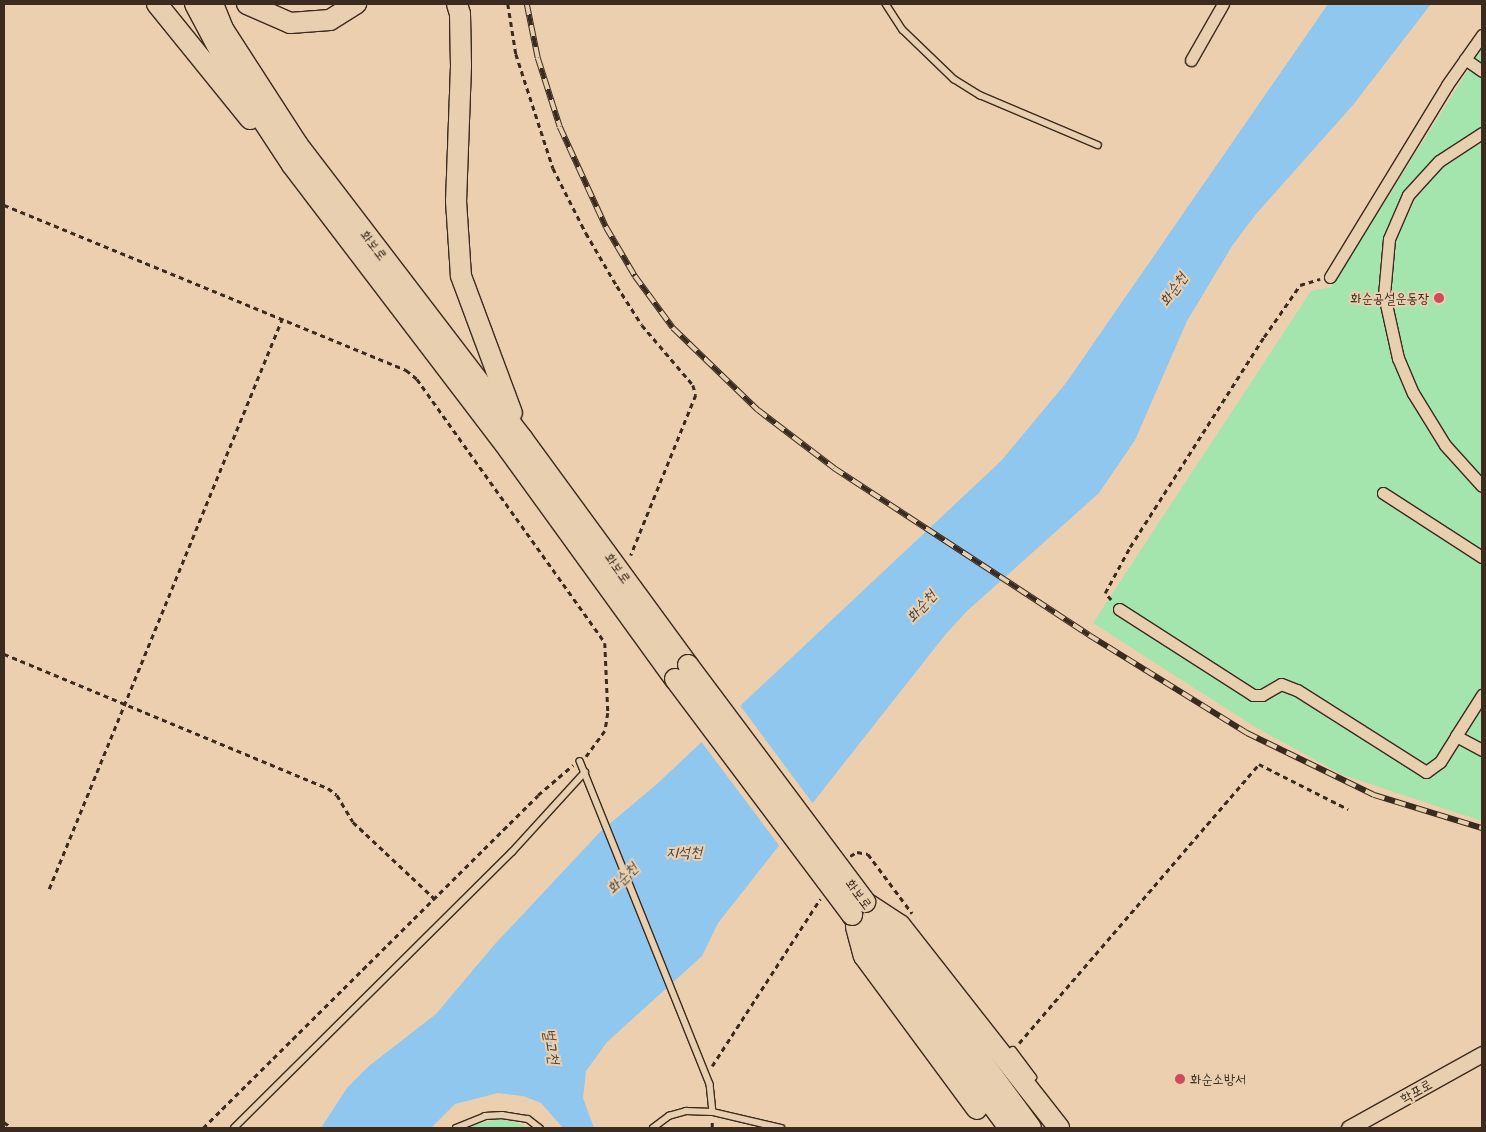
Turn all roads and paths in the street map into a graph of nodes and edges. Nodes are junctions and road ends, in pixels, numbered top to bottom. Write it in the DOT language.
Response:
graph roads {
  1 [pos="157,4"];
  2 [pos="194,4"];
  3 [pos="212,4"];
  4 [pos="247,4"];
  5 [pos="356,4"];
  6 [pos="457,4"];
  7 [pos="508,4"];
  8 [pos="886,4"];
  9 [pos="1223,4"];
  10 [pos="1482,35"];
  11 [pos="1465,59"];
  12 [pos="1192,60"];
  13 [pos="1482,71"];
  14 [pos="1482,133"];
  15 [pos="1098,145"];
  16 [pos="292,165"];
  17 [pos="4,205"];
  18 [pos="1330,276"];
  19 [pos="282,319"];
  20 [pos="522,438"];
  21 [pos="1482,486"];
  22 [pos="1383,493"];
  23 [pos="631,555"];
  24 [pos="1482,557"];
  25 [pos="1118,608"];
  26 [pos="4,654"];
  27 [pos="682,672"];
  28 [pos="1482,695"];
  29 [pos="125,704"];
  30 [pos="1456,736"];
  31 [pos="1482,750"];
  32 [pos="580,761"];
  33 [pos="585,772"];
  34 [pos="1348,809"];
  35 [pos="844,863"];
  36 [pos="50,889"];
  37 [pos="821,896"];
  38 [pos="435,899"];
  39 [pos="859,908"];
  40 [pos="915,917"];
  41 [pos="1013,1050"];
  42 [pos="1482,1054"];
  43 [pos="707,1077"];
  44 [pos="1025,1083"];
  45 [pos="713,1112"];
  46 [pos="4,1122"];
  47 [pos="12,1128"];
  48 [pos="203,1128"];
  49 [pos="234,1128"];
  50 [pos="456,1128"];
  51 [pos="540,1128"];
  52 [pos="653,1128"];
  53 [pos="780,1128"];
  54 [pos="992,1128"];
  55 [pos="1009,1128"];
  56 [pos="1031,1128"];
  57 [pos="1058,1128"];
  58 [pos="1348,1128"];
  1 -- 16 [label="highway"];
  2 -- 16 [label="highway, 화보로"];
  3 -- 20 [label="highway, 화보로"];
  4 -- 5 [label="highway"];
  6 -- 20 [label="highway"];
  7 -- 23 [label="path"];
  8 -- 15 [label="lane"];
  9 -- 12 [label="street"];
  10 -- 11 [label="street"];
  11 -- 13 [label="street"];
  11 -- 18 [label="street"];
  14 -- 21 [label="street"];
  16 -- 27 [label="highway, 화보로"];
  17 -- 19 [label="path"];
  18 -- 25 [label="path"];
  19 -- 29 [label="path"];
  19 -- 32 [label="path"];
  20 -- 27 [label="highway, 화보로"];
  22 -- 24 [label="street"];
  25 -- 30 [label="street"];
  26 -- 29 [label="path"];
  27 -- 39 [label="highway, 화보로, bridge"];
  28 -- 30 [label="street"];
  29 -- 36 [label="path"];
  29 -- 38 [label="path"];
  30 -- 31 [label="street"];
  32 -- 33 [label="lane"];
  32 -- 38 [label="path"];
  33 -- 43 [label="lane"];
  33 -- 49 [label="lane"];
  34 -- 41 [label="path"];
  35 -- 40 [label="path"];
  37 -- 43 [label="path"];
  38 -- 48 [label="path"];
  39 -- 44 [label="highway"];
  39 -- 54 [label="highway"];
  39 -- 55 [label="highway, 화보로"];
  39 -- 56 [label="highway, 화보로"];
  41 -- 44 [label="lane"];
  42 -- 58 [label="street, 학포로"];
  43 -- 45 [label="lane"];
  44 -- 57 [label="highway"];
  45 -- 52 [label="lane"];
  45 -- 53 [label="lane"];
  46 -- 47 [label="path"];
  50 -- 51 [label="lane"];
}
